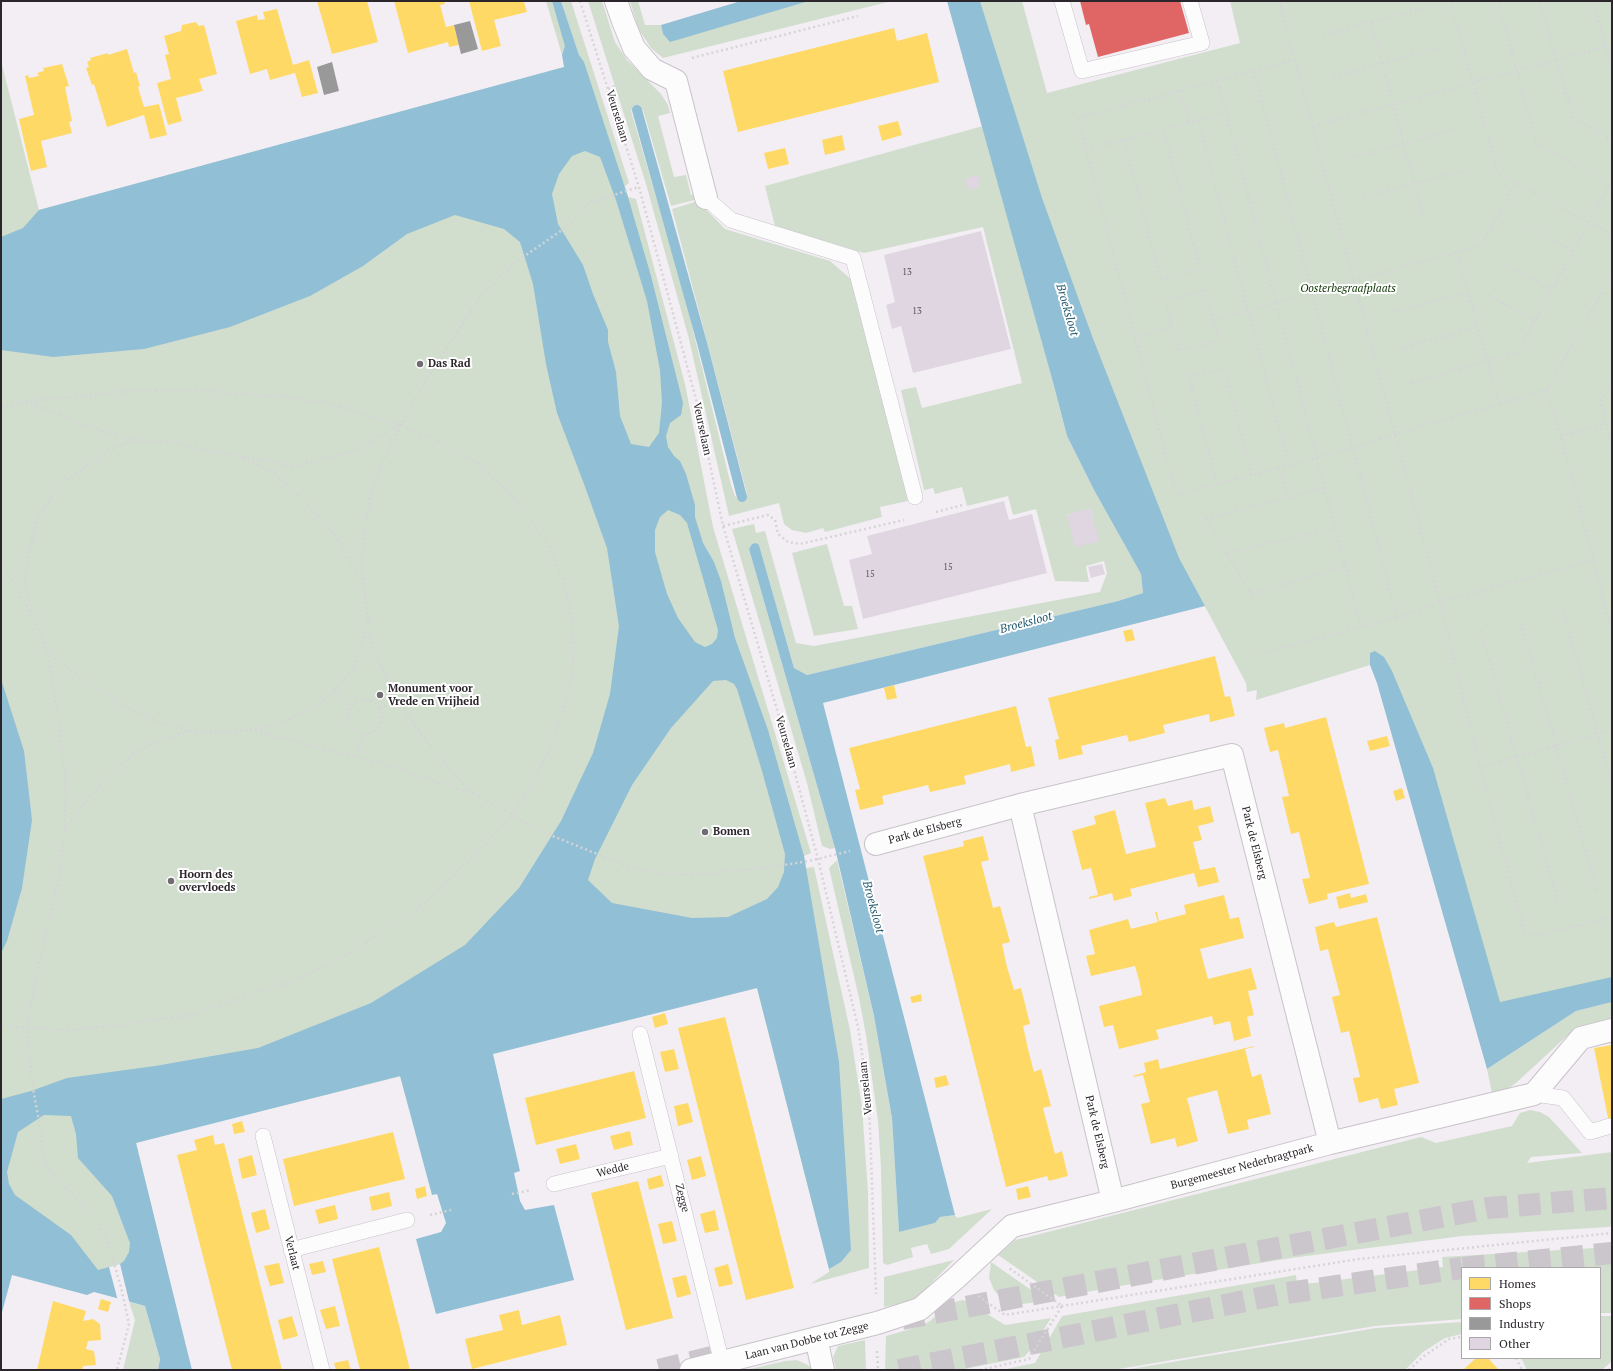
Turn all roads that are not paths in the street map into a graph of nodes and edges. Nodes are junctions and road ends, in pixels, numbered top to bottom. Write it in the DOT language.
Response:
graph roads {
  1 [pos="616,1"];
  2 [pos="1062,1"];
  3 [pos="1190,1"];
  4 [pos="706,198"];
  5 [pos="916,497"];
  6 [pos="1020,805"];
  7 [pos="866,846"];
  8 [pos="1612,1030"];
  9 [pos="640,1034"];
  10 [pos="1534,1094"];
  11 [pos="1610,1126"];
  12 [pos="263,1136"];
  13 [pos="1330,1143"];
  14 [pos="671,1156"];
  15 [pos="554,1184"];
  16 [pos="1113,1201"];
  17 [pos="407,1220"];
  18 [pos="291,1250"];
  19 [pos="877,1323"];
  20 [pos="816,1338"];
  21 [pos="722,1363"];
  22 [pos="322,1370"];
  23 [pos="691,1370"];
  24 [pos="823,1370"];
  1 -- 4 [label="street"];
  2 -- 3 [label="lane"];
  4 -- 5 [label="lane"];
  6 -- 7 [label="street, Park de Elsberg"];
  6 -- 13 [label="street, Park de Elsberg"];
  6 -- 16 [label="street, Park de Elsberg"];
  8 -- 10 [label="street"];
  9 -- 14 [label="lane, Zegge"];
  10 -- 11 [label="lane"];
  10 -- 13 [label="street, Burgemeester Nederbragtpark"];
  12 -- 18 [label="lane, Verlaat"];
  13 -- 16 [label="street, Burgemeester Nederbragtpark"];
  14 -- 15 [label="lane, Wedde"];
  14 -- 21 [label="lane, Zegge"];
  16 -- 19 [label="street, Burgemeester Nederbragtpark"];
  17 -- 18 [label="lane"];
  18 -- 22 [label="lane, Verlaat"];
  19 -- 20 [label="street, Laan van Dobbe tot Zegge"];
  20 -- 21 [label="street, Laan van Dobbe tot Zegge"];
  20 -- 24 [label="street"];
  21 -- 23 [label="street, Laan van Dobbe tot Zegge"];
}
